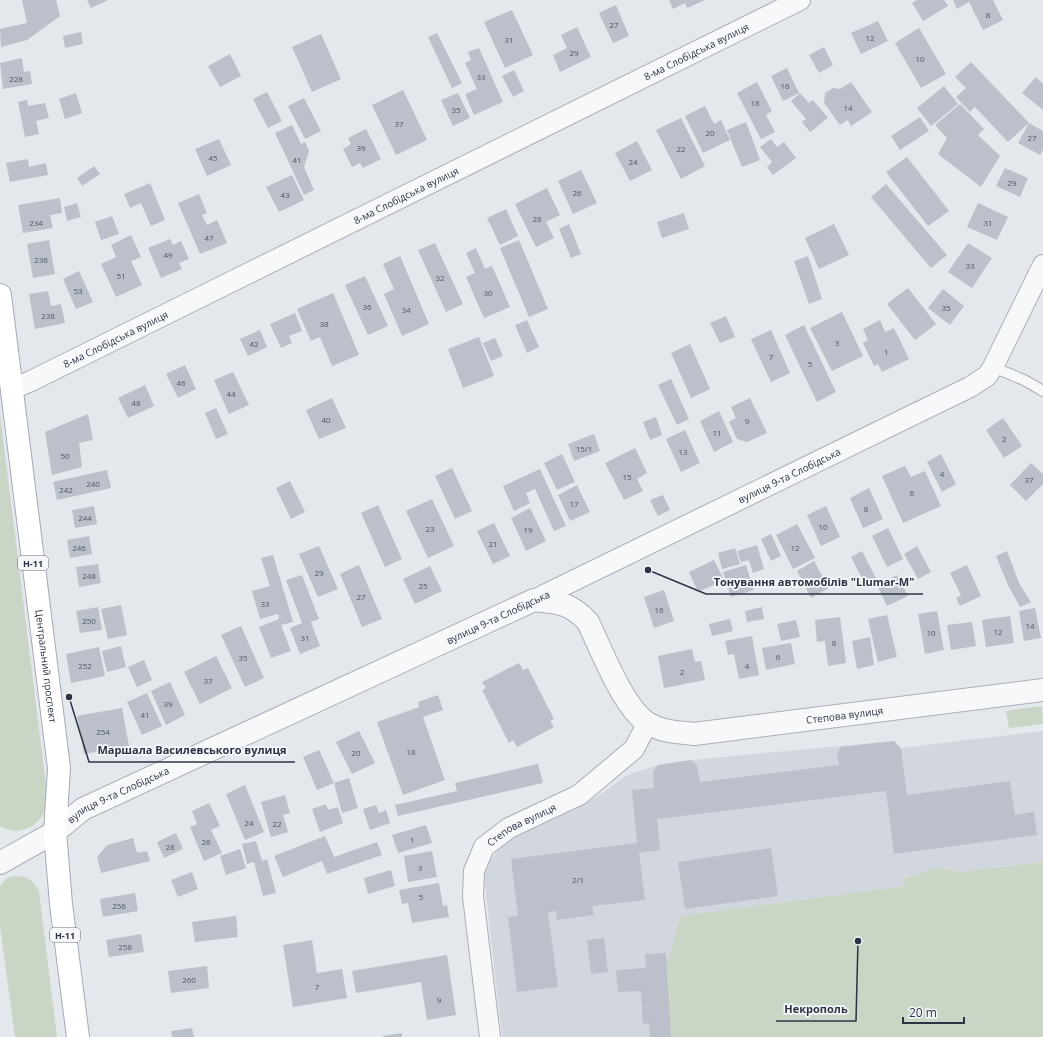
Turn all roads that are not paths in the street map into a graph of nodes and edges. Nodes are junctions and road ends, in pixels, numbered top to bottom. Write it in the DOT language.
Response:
graph roads {
  1 [pos="800,0"];
  2 [pos="1043,266"];
  3 [pos="0,295"];
  4 [pos="993,367"];
  5 [pos="12,389"];
  6 [pos="1043,391"];
  7 [pos="534,600"];
  8 [pos="1043,690"];
  9 [pos="647,724"];
  10 [pos="55,832"];
  11 [pos="0,863"];
  12 [pos="78,1037"];
  13 [pos="490,1037"];
  1 -- 5 [label="street, 8-ма Слобідська вулиця"];
  2 -- 4 [label="street, вулиця 9-та Слобідська"];
  3 -- 5 [label="main road, Центральний проспект / Н-11"];
  4 -- 6 [label="lane"];
  4 -- 7 [label="street, вулиця 9-та Слобідська"];
  5 -- 10 [label="main road, Центральний проспект / Н-11"];
  7 -- 9 [label="street, Степова вулиця"];
  7 -- 10 [label="street, вулиця 9-та Слобідська"];
  8 -- 9 [label="street, Степова вулиця"];
  9 -- 13 [label="street, Степова вулиця"];
  10 -- 11 [label="street, вулиця 9-та Слобідська"];
  10 -- 12 [label="main road, Центральний проспект / Н-11"];
}
